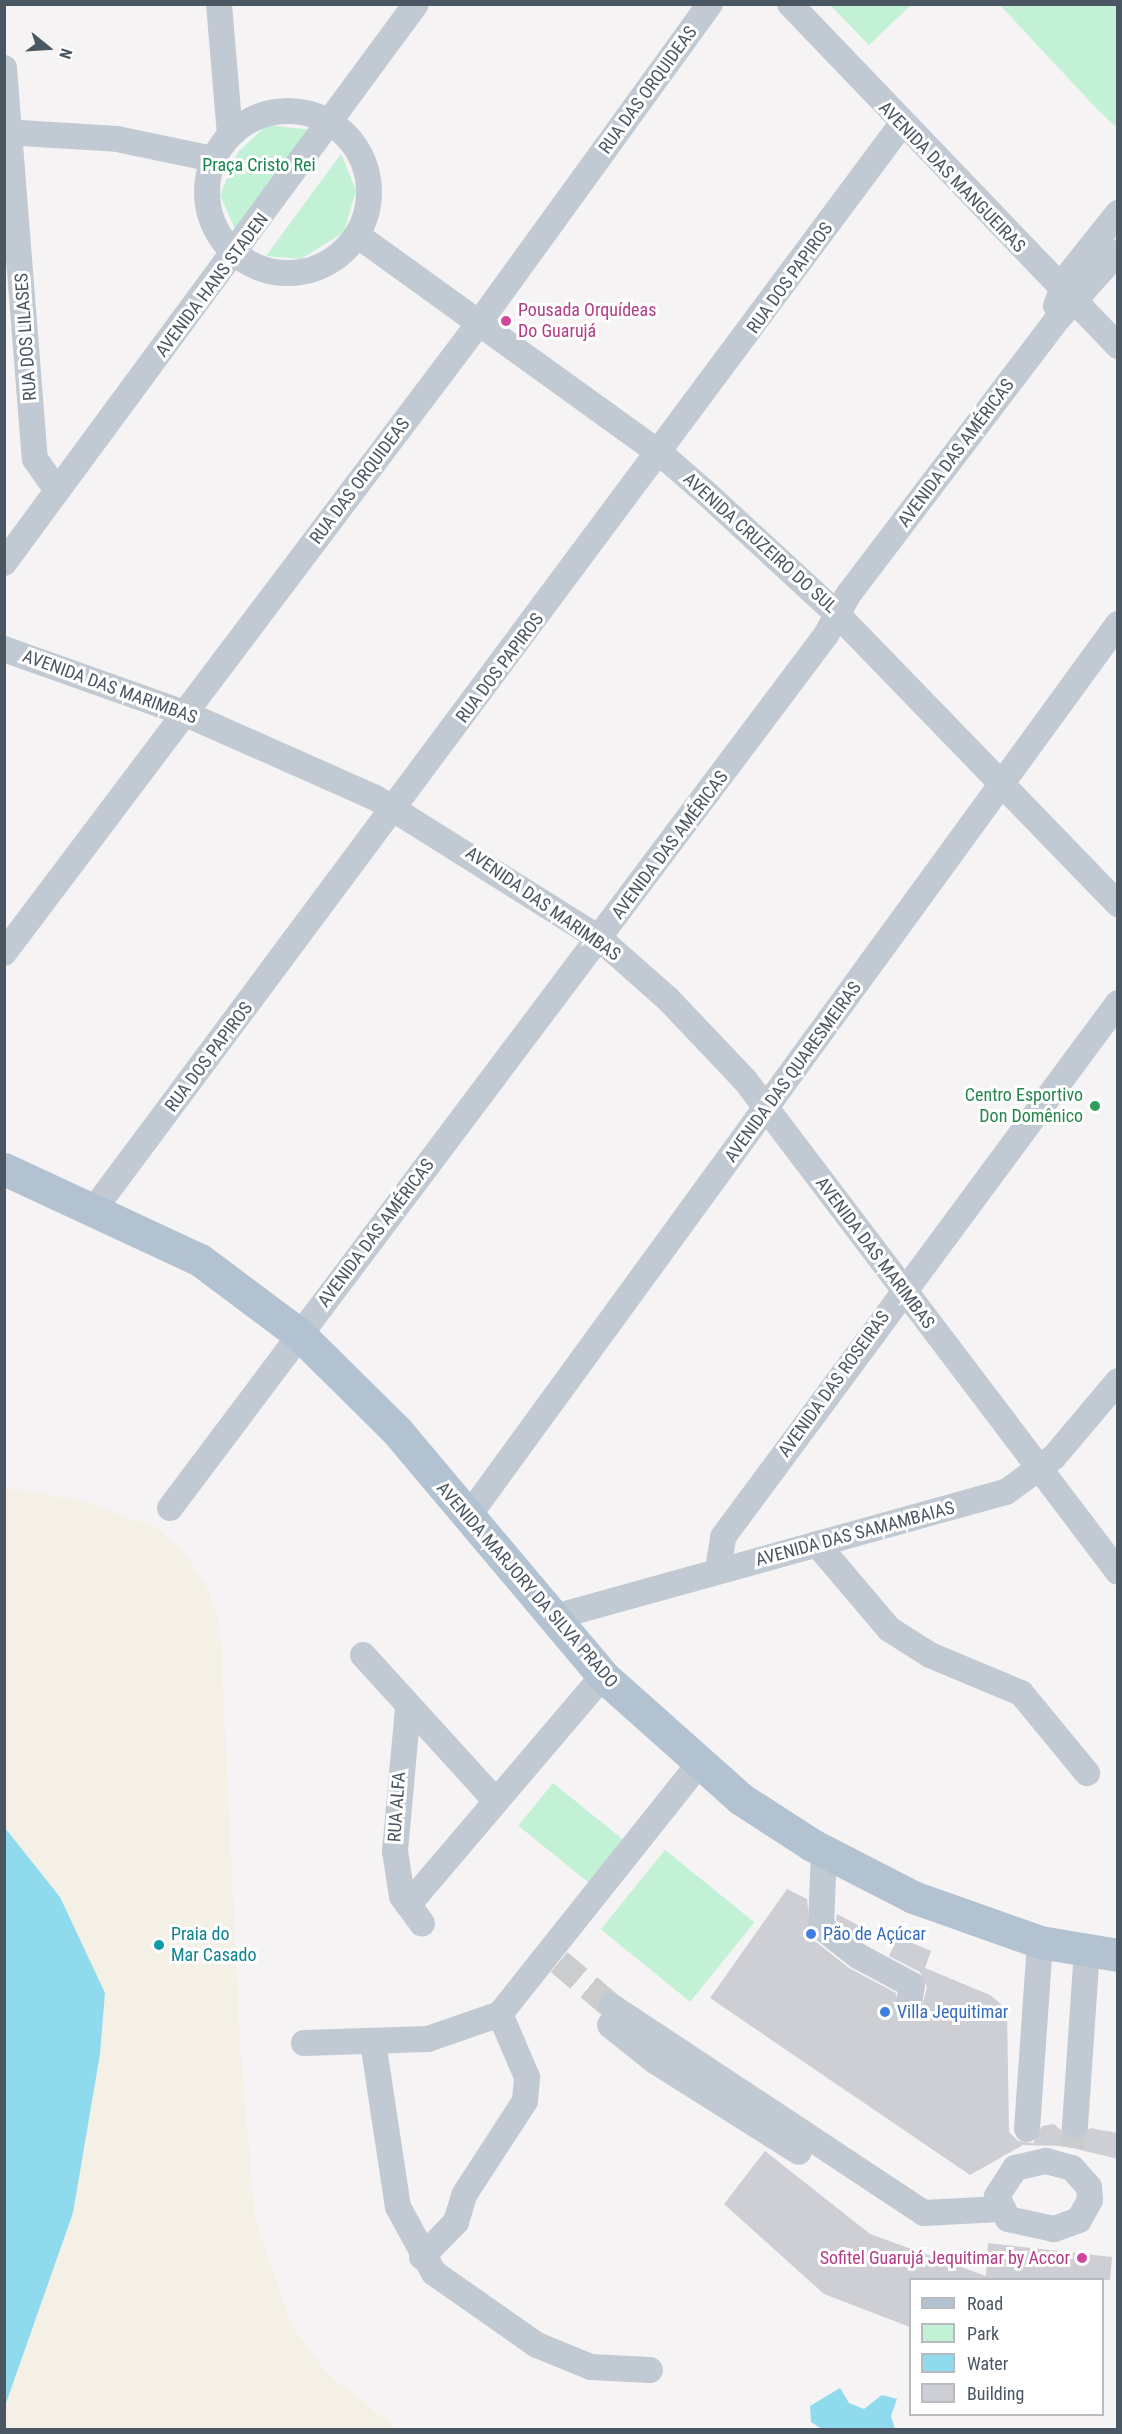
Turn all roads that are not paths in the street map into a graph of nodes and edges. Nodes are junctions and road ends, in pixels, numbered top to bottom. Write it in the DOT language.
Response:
graph roads {
  1 [pos="219,4"];
  2 [pos="710,4"];
  3 [pos="790,4"];
  4 [pos="411,8"];
  5 [pos="4,68"];
  6 [pos="331,123"];
  7 [pos="901,125"];
  8 [pos="8,132"];
  9 [pos="230,135"];
  10 [pos="213,159"];
  11 [pos="1118,213"];
  12 [pos="357,235"];
  13 [pos="1118,252"];
  14 [pos="236,254"];
  15 [pos="1066,296"];
  16 [pos="479,323"];
  17 [pos="1118,346"];
  18 [pos="661,454"];
  19 [pos="57,490"];
  20 [pos="4,563"];
  21 [pos="837,614"];
  22 [pos="1118,624"];
  23 [pos="4,649"];
  24 [pos="184,713"];
  25 [pos="1004,783"];
  26 [pos="395,808"];
  27 [pos="1118,904"];
  28 [pos="600,939"];
  29 [pos="4,953"];
  30 [pos="1118,1003"];
  31 [pos="767,1107"];
  32 [pos="4,1169"];
  33 [pos="95,1208"];
  34 [pos="902,1291"];
  35 [pos="299,1334"];
  36 [pos="1118,1381"];
  37 [pos="1040,1469"];
  38 [pos="170,1508"];
  39 [pos="467,1518"];
  40 [pos="818,1544"];
  41 [pos="718,1570"];
  42 [pos="1118,1572"];
  43 [pos="551,1618"];
  44 [pos="363,1655"];
  45 [pos="603,1676"];
  46 [pos="408,1707"];
  47 [pos="699,1764"];
  48 [pos="1086,1773"];
  49 [pos="496,1801"];
  50 [pos="824,1852"];
  51 [pos="1040,1942"];
  52 [pos="1102,1953"];
  53 [pos="909,2004"];
  54 [pos="607,2013"];
  55 [pos="500,2014"];
  56 [pos="373,2042"];
  57 [pos="304,2043"];
  58 [pos="1026,2146"];
  59 [pos="1073,2147"];
  60 [pos="1000,2209"];
  61 [pos="422,2257"];
  62 [pos="650,2370"];
  1 -- 9 [label="street"];
  2 -- 16 [label="street, RUA DAS ORQUIDEAS"];
  3 -- 7 [label="street, AVENIDA DAS MANGUEIRAS"];
  4 -- 6 [label="street, AVENIDA HANS STADEN"];
  5 -- 8 [label="street, RUA DOS LILASES"];
  6 -- 9 [label="street"];
  6 -- 12 [label="street"];
  6 -- 14 [label="street, AVENIDA HANS STADEN"];
  7 -- 15 [label="street, AVENIDA DAS MANGUEIRAS"];
  7 -- 18 [label="street, RUA DOS PAPIROS"];
  8 -- 10 [label="street"];
  8 -- 19 [label="street, RUA DOS LILASES"];
  9 -- 10 [label="street"];
  10 -- 14 [label="street"];
  11 -- 15 [label="street, AVENIDA DAS AMÉRICAS"];
  12 -- 14 [label="street"];
  12 -- 16 [label="street, AVENIDA CRUZEIRO DO SUL"];
  13 -- 15 [label="street"];
  14 -- 19 [label="street, AVENIDA HANS STADEN"];
  15 -- 17 [label="street, AVENIDA DAS MANGUEIRAS"];
  15 -- 21 [label="street, AVENIDA DAS AMÉRICAS"];
  16 -- 18 [label="street, AVENIDA CRUZEIRO DO SUL"];
  16 -- 24 [label="street, RUA DAS ORQUIDEAS"];
  18 -- 21 [label="street, AVENIDA CRUZEIRO DO SUL"];
  18 -- 26 [label="street, RUA DOS PAPIROS"];
  19 -- 20 [label="street, AVENIDA HANS STADEN"];
  21 -- 25 [label="street, AVENIDA CRUZEIRO DO SUL"];
  21 -- 28 [label="street, AVENIDA DAS AMÉRICAS"];
  22 -- 25 [label="street, AVENIDA DAS QUARESMEIRAS"];
  23 -- 24 [label="street, AVENIDA DAS MARIMBAS"];
  24 -- 26 [label="street, AVENIDA DAS MARIMBAS"];
  24 -- 29 [label="street, RUA DAS ORQUIDEAS"];
  25 -- 27 [label="street, AVENIDA CRUZEIRO DO SUL"];
  25 -- 31 [label="street, AVENIDA DAS QUARESMEIRAS"];
  26 -- 28 [label="street, AVENIDA DAS MARIMBAS"];
  26 -- 33 [label="street, RUA DOS PAPIROS"];
  28 -- 31 [label="street, AVENIDA DAS MARIMBAS"];
  28 -- 35 [label="street, AVENIDA DAS AMÉRICAS"];
  30 -- 34 [label="street, AVENIDA DAS ROSEIRAS"];
  31 -- 34 [label="street, AVENIDA DAS MARIMBAS"];
  31 -- 39 [label="street, AVENIDA DAS QUARESMEIRAS"];
  32 -- 33 [label="main road, AVENIDA MARJORY DA SILVA PRADO"];
  33 -- 35 [label="main road, AVENIDA MARJORY DA SILVA PRADO"];
  34 -- 37 [label="street, AVENIDA DAS MARIMBAS"];
  34 -- 41 [label="street, AVENIDA DAS ROSEIRAS"];
  35 -- 38 [label="street, AVENIDA DAS AMÉRICAS"];
  35 -- 39 [label="main road, AVENIDA MARJORY DA SILVA PRADO"];
  36 -- 37 [label="street, AVENIDA DAS SAMAMBAIAS"];
  37 -- 40 [label="street, AVENIDA DAS SAMAMBAIAS"];
  37 -- 42 [label="street, AVENIDA DAS MARIMBAS"];
  39 -- 43 [label="main road, AVENIDA MARJORY DA SILVA PRADO"];
  40 -- 41 [label="street, AVENIDA DAS SAMAMBAIAS"];
  40 -- 48 [label="street"];
  41 -- 43 [label="street, AVENIDA DAS SAMAMBAIAS"];
  43 -- 45 [label="main road, AVENIDA MARJORY DA SILVA PRADO"];
  44 -- 46 [label="street"];
  45 -- 47 [label="main road, AVENIDA MARJORY DA SILVA PRADO"];
  45 -- 49 [label="street, RUA ALFA"];
  46 -- 49 [label="street"];
  46 -- 49 [label="street, RUA ALFA"];
  47 -- 50 [label="main road, AVENIDA MARJORY DA SILVA PRADO"];
  47 -- 55 [label="street"];
  50 -- 51 [label="main road, AVENIDA MARJORY DA SILVA PRADO"];
  50 -- 53 [label="street"];
  51 -- 52 [label="main road, AVENIDA MARJORY DA SILVA PRADO"];
  51 -- 58 [label="street"];
  52 -- 59 [label="street"];
  54 -- 60 [label="street"];
  55 -- 56 [label="street"];
  55 -- 61 [label="street"];
  56 -- 57 [label="street"];
  56 -- 61 [label="street"];
  58 -- 59 [label="street"];
  58 -- 60 [label="street"];
  59 -- 60 [label="street"];
  61 -- 62 [label="street"];
}
